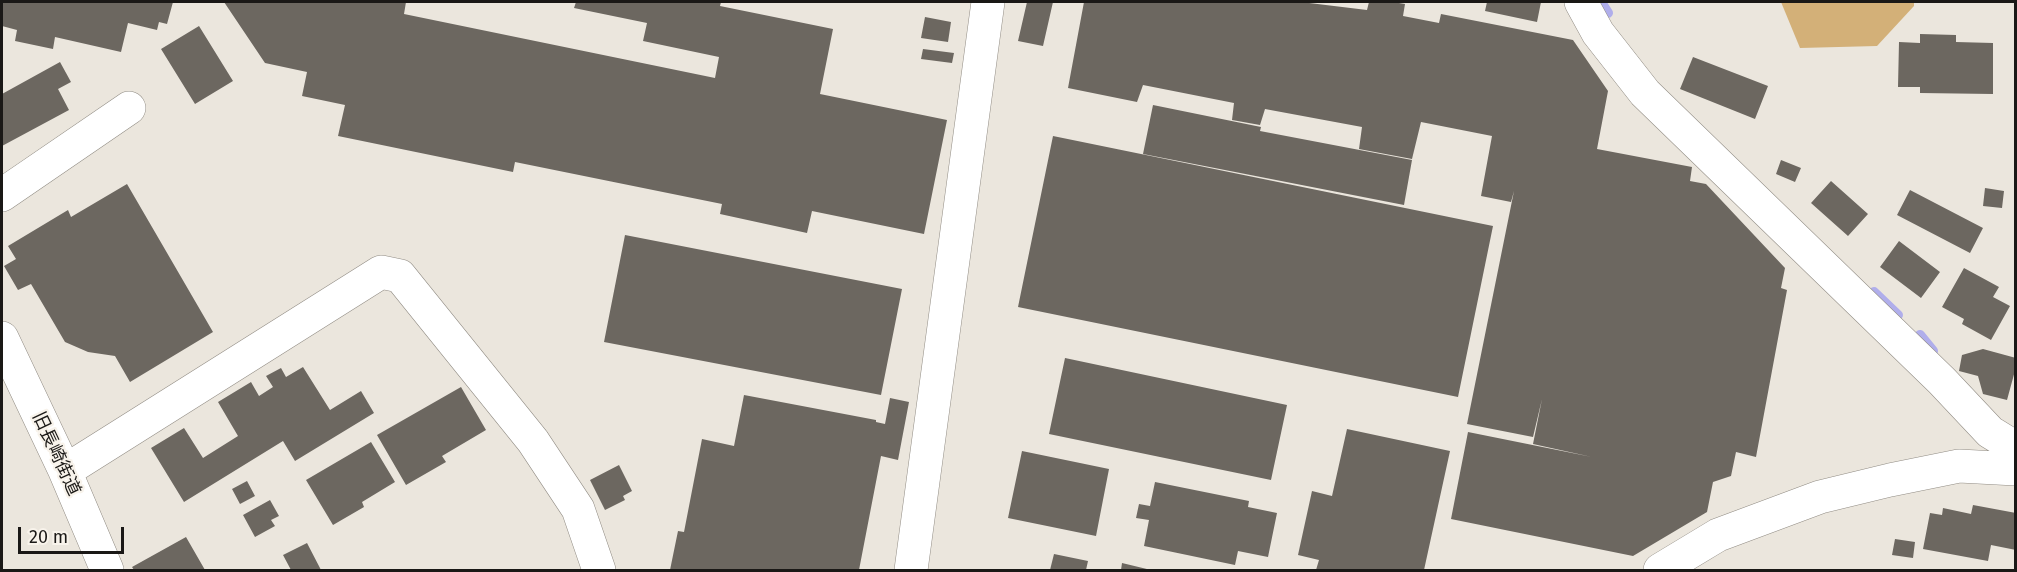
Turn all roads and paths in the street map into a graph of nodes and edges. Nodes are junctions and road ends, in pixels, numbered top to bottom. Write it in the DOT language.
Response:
graph roads {
  1 [pos="988,2"];
  2 [pos="1581,2"];
  3 [pos="129,108"];
  4 [pos="2,195"];
  5 [pos="2,338"];
  6 [pos="2016,448"];
  7 [pos="2016,469"];
  8 [pos="64,471"];
  9 [pos="107,570"];
  10 [pos="599,570"];
  11 [pos="911,570"];
  12 [pos="1660,570"];
  1 -- 11 [label="street"];
  2 -- 6 [label="street"];
  3 -- 4 [label="street"];
  5 -- 8 [label="street, 旧長崎街道"];
  7 -- 12 [label="street"];
  8 -- 9 [label="street, 旧長崎街道"];
  8 -- 10 [label="street"];
}
